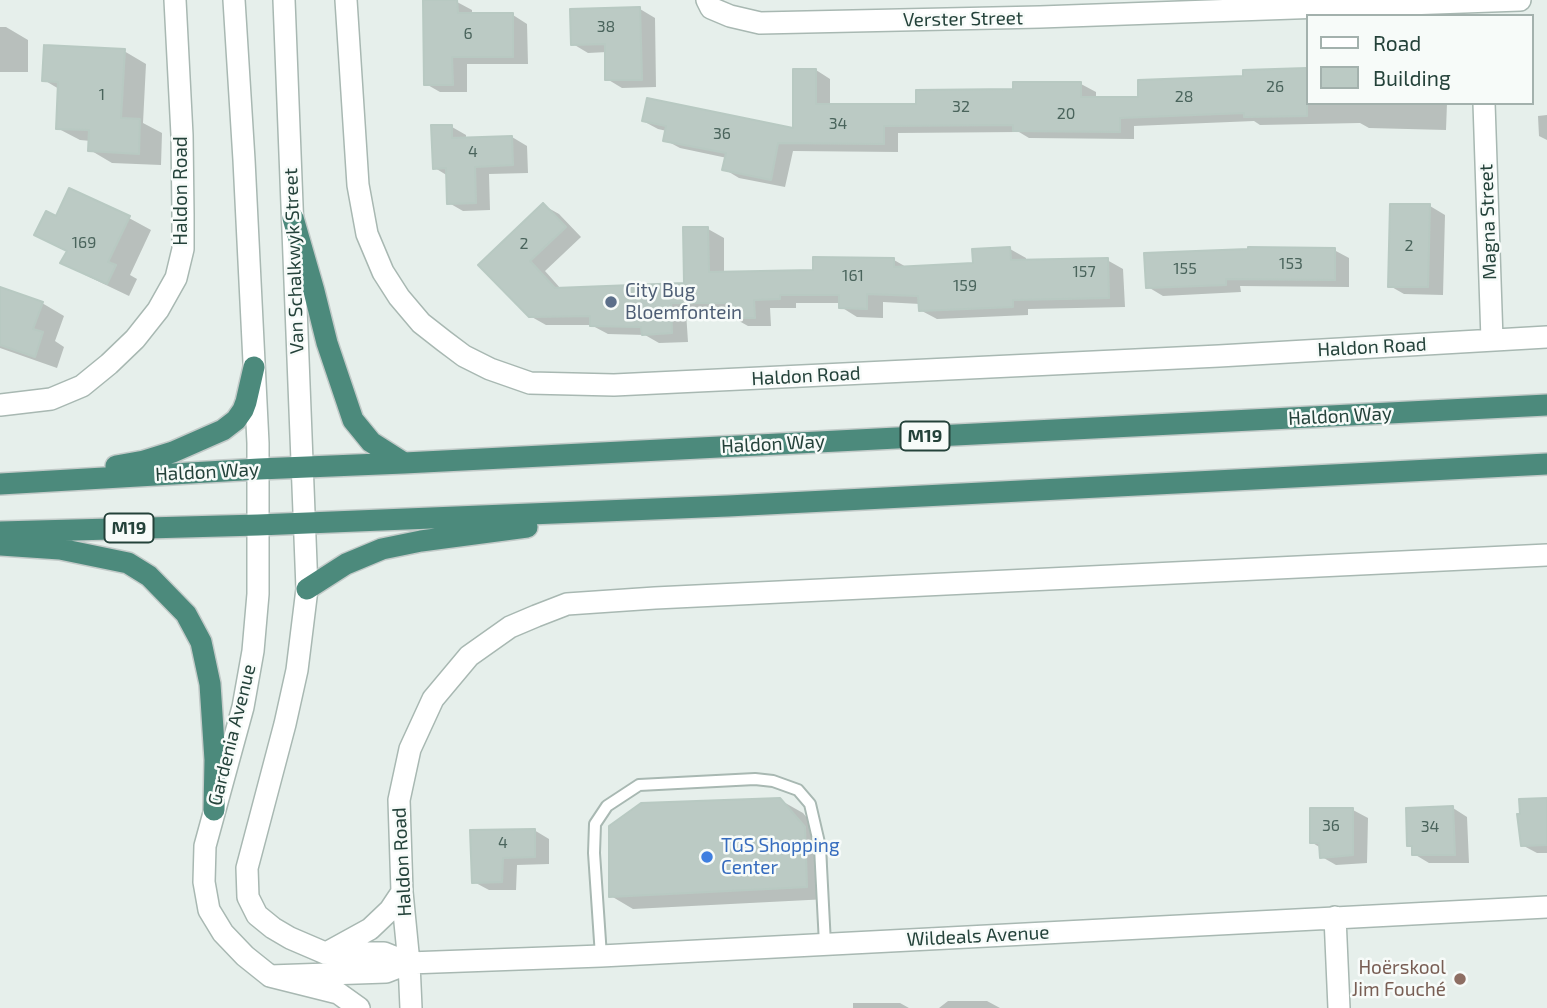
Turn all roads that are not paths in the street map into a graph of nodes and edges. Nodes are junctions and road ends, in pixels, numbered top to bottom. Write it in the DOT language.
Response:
graph roads {
  1 [pos="175,0"];
  2 [pos="234,0"];
  3 [pos="284,0"];
  4 [pos="346,0"];
  5 [pos="707,0"];
  6 [pos="1520,0"];
  7 [pos="1481,6"];
  8 [pos="1040,9"];
  9 [pos="1484,105"];
  10 [pos="293,218"];
  11 [pos="1547,337"];
  12 [pos="1492,340"];
  13 [pos="254,367"];
  14 [pos="0,405"];
  15 [pos="1547,405"];
  16 [pos="404,463"];
  17 [pos="1547,464"];
  18 [pos="303,467"];
  19 [pos="259,468"];
  20 [pos="25,483"];
  21 [pos="0,484"];
  22 [pos="728,506"];
  23 [pos="306,523"];
  24 [pos="258,525"];
  25 [pos="0,532"];
  26 [pos="0,545"];
  27 [pos="1547,555"];
  28 [pos="307,589"];
  29 [pos="214,810"];
  30 [pos="402,892"];
  31 [pos="1547,907"];
  32 [pos="1335,917"];
  33 [pos="825,944"];
  34 [pos="325,954"];
  35 [pos="601,956"];
  36 [pos="409,963"];
  37 [pos="270,976"];
  38 [pos="359,1008"];
  39 [pos="411,1008"];
  40 [pos="1339,1008"];
  1 -- 14 [label="street, Haldon Road"];
  2 -- 13 [label="street"];
  3 -- 10 [label="street, Van Schalkwyk Street"];
  4 -- 12 [label="street, Haldon Road"];
  5 -- 8 [label="street, Verster Street"];
  6 -- 7 [label="street, Verster Street"];
  7 -- 8 [label="street, Verster Street"];
  9 -- 12 [label="street, Magna Street"];
  10 -- 16 [label="highway"];
  10 -- 18 [label="street, Van Schalkwyk Street"];
  11 -- 12 [label="street, Haldon Road"];
  13 -- 19 [label="street"];
  13 -- 20 [label="highway"];
  15 -- 16 [label="highway, Haldon Way / M19"];
  16 -- 18 [label="highway, Haldon Way / M19"];
  17 -- 22 [label="highway, M19"];
  18 -- 19 [label="highway, Haldon Way / M19"];
  18 -- 23 [label="street, Van Schalkwyk Street"];
  19 -- 20 [label="highway, Haldon Way / M19"];
  19 -- 24 [label="street, Gardenia Avenue"];
  20 -- 21 [label="highway, Haldon Way / M19"];
  22 -- 23 [label="highway, M19"];
  22 -- 28 [label="highway"];
  23 -- 24 [label="highway, M19"];
  23 -- 28 [label="street"];
  24 -- 25 [label="highway, M19"];
  24 -- 29 [label="street, Gardenia Avenue"];
  26 -- 29 [label="highway"];
  27 -- 30 [label="street, Haldon Road"];
  28 -- 34 [label="street"];
  29 -- 37 [label="street, Gardenia Avenue"];
  30 -- 34 [label="street"];
  30 -- 36 [label="street, Haldon Road"];
  31 -- 32 [label="street, Wildeals Avenue"];
  32 -- 33 [label="street, Wildeals Avenue"];
  32 -- 40 [label="street"];
  33 -- 35 [label="street, Wildeals Avenue"];
  33 -- 35 [label="lane"];
  34 -- 36 [label="street"];
  35 -- 36 [label="street, Wildeals Avenue"];
  36 -- 37 [label="street"];
  36 -- 39 [label="street"];
  37 -- 38 [label="street, Gardenia Avenue"];
}
